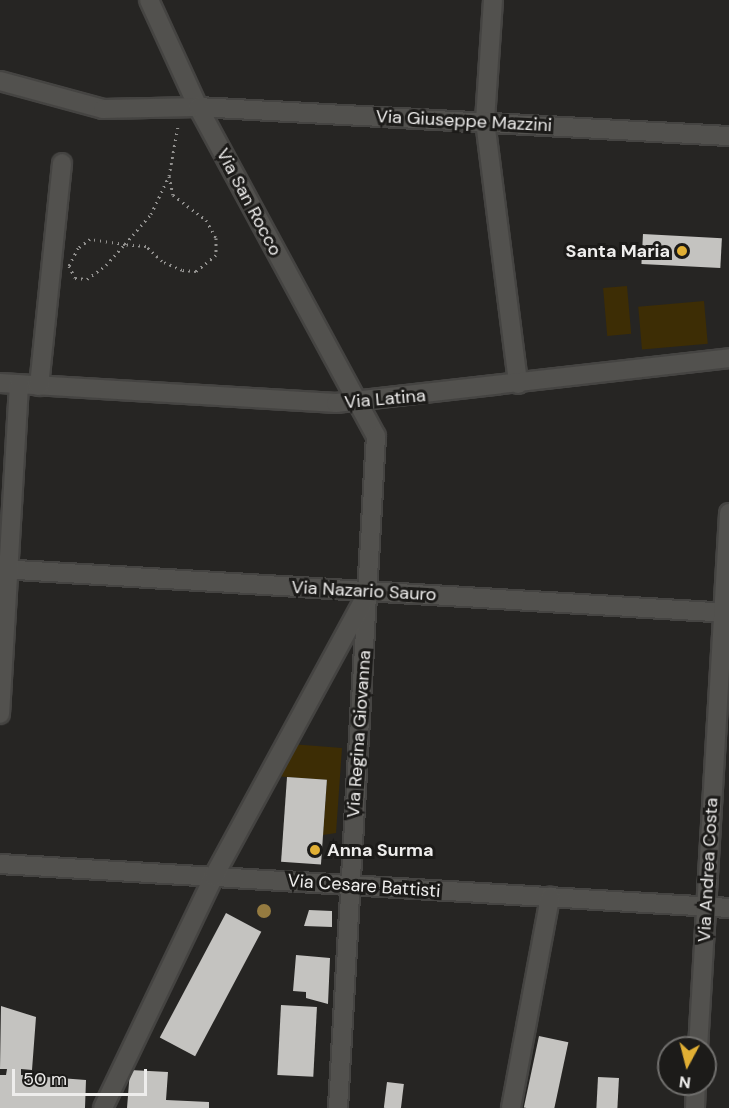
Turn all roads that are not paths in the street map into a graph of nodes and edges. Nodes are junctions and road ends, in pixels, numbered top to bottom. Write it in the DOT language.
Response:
graph roads {
  1 [pos="148,0"];
  2 [pos="493,0"];
  3 [pos="0,81"];
  4 [pos="198,107"];
  5 [pos="485,121"];
  6 [pos="729,136"];
  7 [pos="62,163"];
  8 [pos="729,358"];
  9 [pos="0,384"];
  10 [pos="518,384"];
  11 [pos="19,385"];
  12 [pos="39,386"];
  13 [pos="356,402"];
  14 [pos="729,513"];
  15 [pos="4,569"];
  16 [pos="369,591"];
  17 [pos="726,612"];
  18 [pos="0,714"];
  19 [pos="0,864"];
  20 [pos="214,876"];
  21 [pos="349,886"];
  22 [pos="550,897"];
  23 [pos="705,906"];
  24 [pos="729,908"];
  25 [pos="699,1036"];
  26 [pos="103,1108"];
  27 [pos="338,1108"];
  28 [pos="511,1108"];
  1 -- 4 [label="street, Via San Rocco"];
  2 -- 5 [label="street"];
  3 -- 4 [label="street, Via Giuseppe Mazzini"];
  4 -- 5 [label="street, Via Giuseppe Mazzini"];
  4 -- 13 [label="street, Via San Rocco"];
  5 -- 6 [label="street, Via Giuseppe Mazzini"];
  5 -- 10 [label="street"];
  7 -- 12 [label="street"];
  8 -- 10 [label="street, Via Latina"];
  9 -- 11 [label="street, Via Latina"];
  10 -- 13 [label="street, Via Latina"];
  11 -- 12 [label="street, Via Latina"];
  11 -- 15 [label="street"];
  12 -- 13 [label="street, Via Latina"];
  13 -- 16 [label="street, Via Regina Giovanna"];
  14 -- 17 [label="street, Via Andrea Costa"];
  15 -- 16 [label="street, Via Nazario Sauro"];
  15 -- 18 [label="street"];
  16 -- 17 [label="street, Via Nazario Sauro"];
  16 -- 20 [label="street"];
  16 -- 21 [label="street, Via Regina Giovanna"];
  17 -- 23 [label="street, Via Andrea Costa"];
  19 -- 20 [label="street, Via Cesare Battisti"];
  20 -- 21 [label="street, Via Cesare Battisti"];
  20 -- 26 [label="street"];
  21 -- 22 [label="street, Via Cesare Battisti"];
  21 -- 27 [label="street, Via Regina Giovanna"];
  22 -- 23 [label="street, Via Cesare Battisti"];
  22 -- 28 [label="street"];
  23 -- 24 [label="street, Via Cesare Battisti"];
  23 -- 25 [label="street, Via Andrea Costa"];
}
